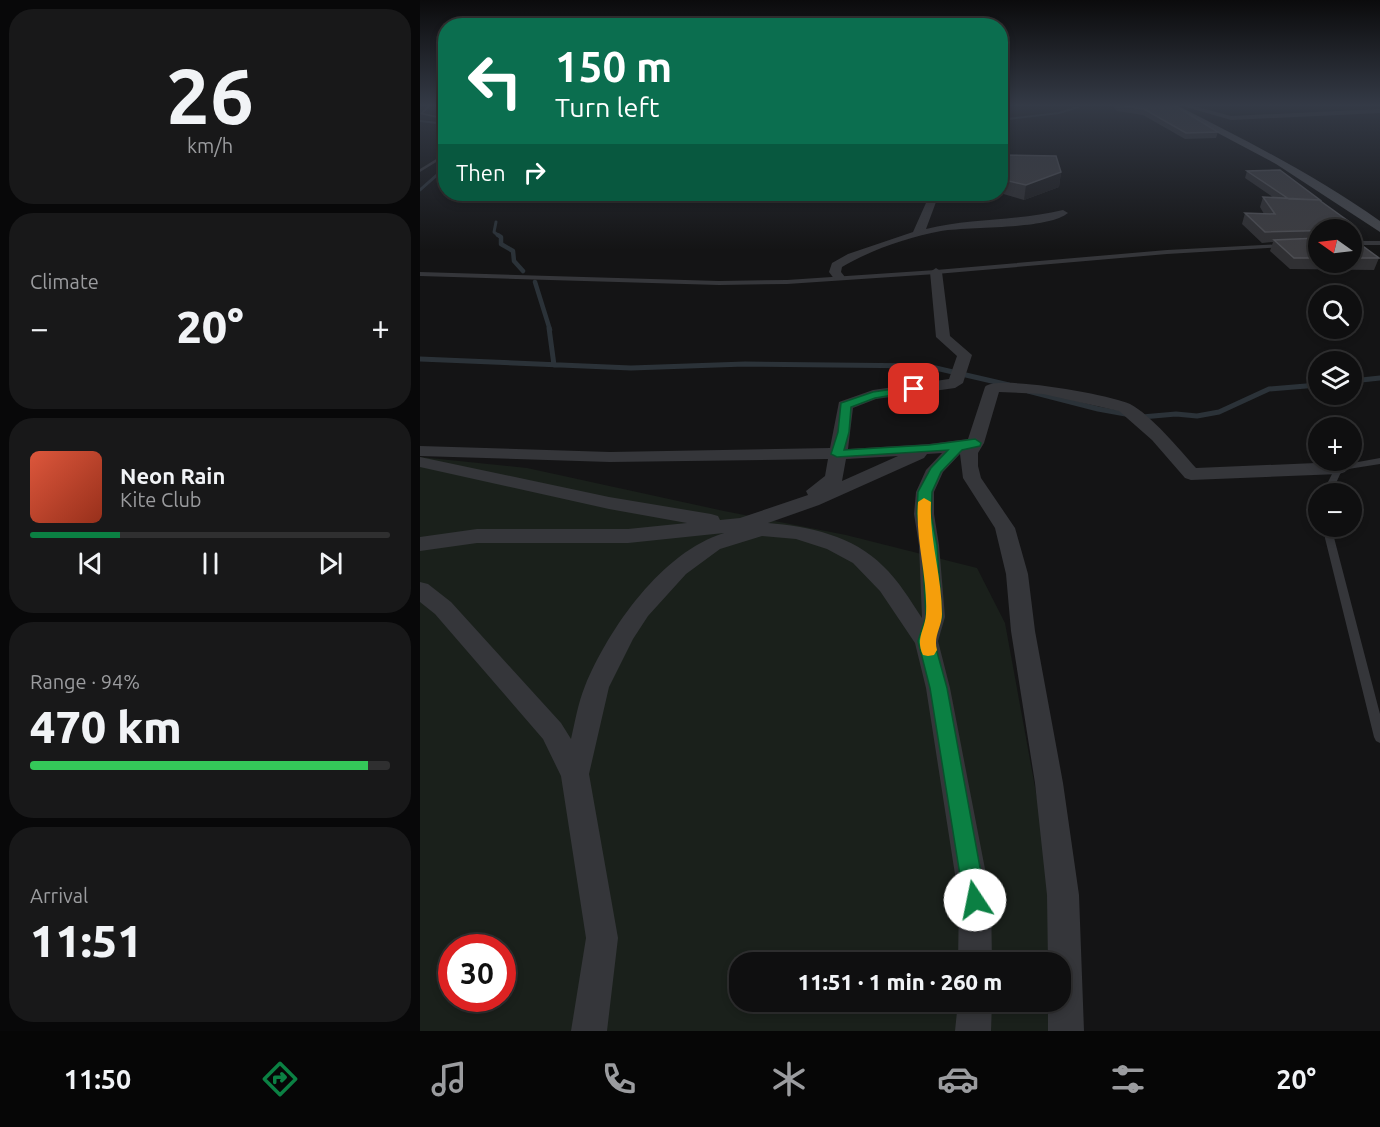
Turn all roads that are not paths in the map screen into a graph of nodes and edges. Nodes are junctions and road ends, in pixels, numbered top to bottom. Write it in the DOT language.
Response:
graph roads {
  1 [pos="1263,153"];
  2 [pos="438,159"];
  3 [pos="420,171"];
  4 [pos="932,201"];
  5 [pos="1063,213"];
  6 [pos="1380,228"];
  7 [pos="917,234"];
  8 [pos="1362,243"];
  9 [pos="1380,243"];
  10 [pos="1286,245"];
  11 [pos="936,272"];
  12 [pos="420,274"];
  13 [pos="838,277"];
  14 [pos="975,443"];
  15 [pos="929,449"];
  16 [pos="420,451"];
  17 [pos="837,454"];
  18 [pos="1380,461"];
  19 [pos="420,462"];
  20 [pos="1362,464"];
  21 [pos="1308,469"];
  22 [pos="784,512"];
  23 [pos="741,525"];
  24 [pos="1327,537"];
  25 [pos="420,544"];
  26 [pos="420,590"];
  27 [pos="926,641"];
  28 [pos="1380,737"];
  29 [pos="575,774"];
  30 [pos="975,952"];
  31 [pos="974,1012"];
  32 [pos="589,1031"];
  33 [pos="973,1031"];
  34 [pos="1066,1031"];
  1 -- 6 [label="main road"];
  2 -- 3 [label="lane"];
  4 -- 7 [label="street"];
  5 -- 7 [label="street"];
  7 -- 13 [label="street"];
  8 -- 9 [label="lane"];
  10 -- 11 [label="lane"];
  11 -- 13 [label="lane"];
  11 -- 17 [label="street"];
  12 -- 13 [label="lane"];
  14 -- 15 [label="street"];
  14 -- 21 [label="street"];
  14 -- 27 [label="street"];
  14 -- 34 [label="street"];
  15 -- 17 [label="street"];
  15 -- 22 [label="street"];
  16 -- 17 [label="street"];
  17 -- 22 [label="street"];
  18 -- 20 [label="lane"];
  19 -- 23 [label="street"];
  22 -- 23 [label="street"];
  23 -- 25 [label="street"];
  24 -- 28 [label="lane"];
  26 -- 29 [label="street"];
  27 -- 29 [label="street"];
  27 -- 30 [label="street"];
  29 -- 32 [label="street"];
  31 -- 33 [label="street"];
}
